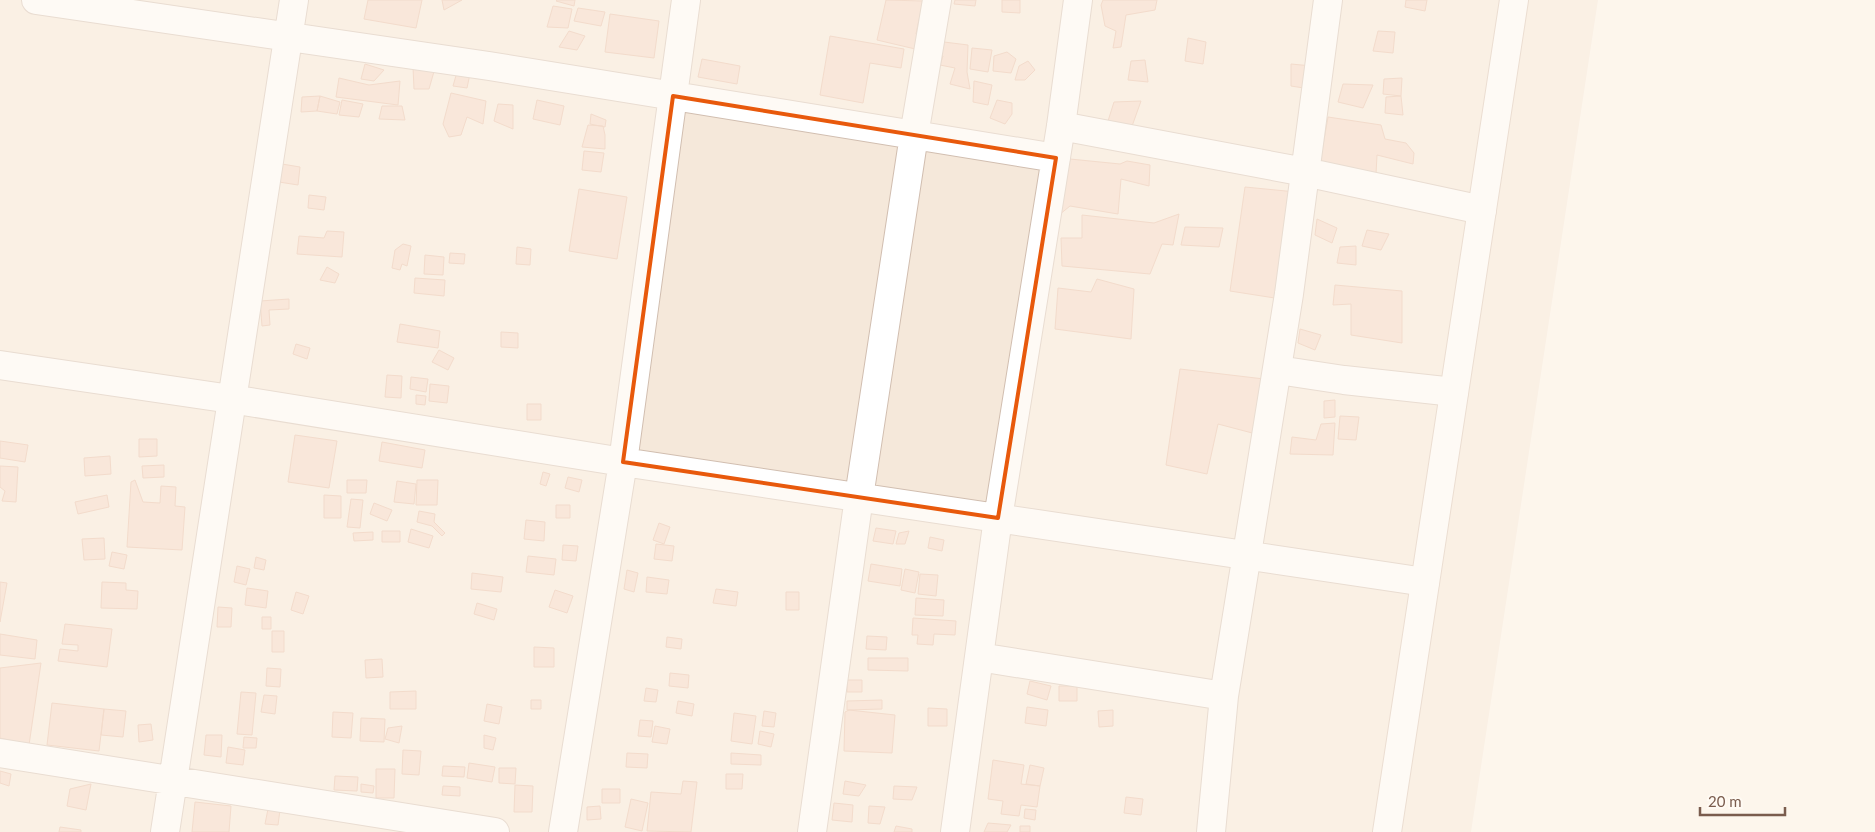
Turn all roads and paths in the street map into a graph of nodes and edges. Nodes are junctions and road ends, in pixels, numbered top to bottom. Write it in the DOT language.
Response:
graph roads {
  1 [pos="36,0"];
  2 [pos="294,0"];
  3 [pos="686,0"];
  4 [pos="937,0"];
  5 [pos="1078,0"];
  6 [pos="1328,0"];
  7 [pos="1514,0"];
  8 [pos="289,37"];
  9 [pos="673,96"];
  10 [pos="1061,126"];
  11 [pos="914,135"];
  12 [pos="1056,158"];
  13 [pos="1305,172"];
  14 [pos="1482,210"];
  15 [pos="0,365"];
  16 [pos="1278,370"];
  17 [pos="1454,392"];
  18 [pos="232,399"];
  19 [pos="623,462"];
  20 [pos="858,497"];
  21 [pos="998,518"];
  22 [pos="1246,555"];
  23 [pos="1425,582"];
  24 [pos="980,657"];
  25 [pos="1224,696"];
  26 [pos="0,753"];
  27 [pos="173,781"];
  28 [pos="164,832"];
  29 [pos="495,832"];
  30 [pos="563,832"];
  31 [pos="812,832"];
  32 [pos="956,832"];
  33 [pos="1211,832"];
  34 [pos="1387,832"];
  1 -- 8 [label="street"];
  2 -- 8 [label="street"];
  3 -- 9 [label="street"];
  4 -- 11 [label="street"];
  5 -- 10 [label="street"];
  6 -- 13 [label="street"];
  7 -- 14 [label="street"];
  8 -- 9 [label="street"];
  8 -- 18 [label="street"];
  9 -- 11 [label="street"];
  9 -- 19 [label="street"];
  10 -- 12 [label="street"];
  10 -- 13 [label="street"];
  11 -- 12 [label="street"];
  11 -- 20 [label="street"];
  12 -- 21 [label="street"];
  13 -- 14 [label="street"];
  13 -- 16 [label="street"];
  14 -- 17 [label="street"];
  15 -- 18 [label="street"];
  16 -- 17 [label="street"];
  16 -- 22 [label="street"];
  17 -- 23 [label="street"];
  18 -- 19 [label="street"];
  18 -- 27 [label="street"];
  19 -- 20 [label="street"];
  19 -- 30 [label="street"];
  20 -- 21 [label="street"];
  20 -- 31 [label="street"];
  21 -- 22 [label="street"];
  21 -- 24 [label="street"];
  22 -- 23 [label="street"];
  22 -- 25 [label="street"];
  23 -- 34 [label="street"];
  24 -- 25 [label="street"];
  24 -- 32 [label="street"];
  25 -- 33 [label="street"];
  26 -- 27 [label="street"];
  27 -- 28 [label="street"];
  27 -- 29 [label="street"];
}
